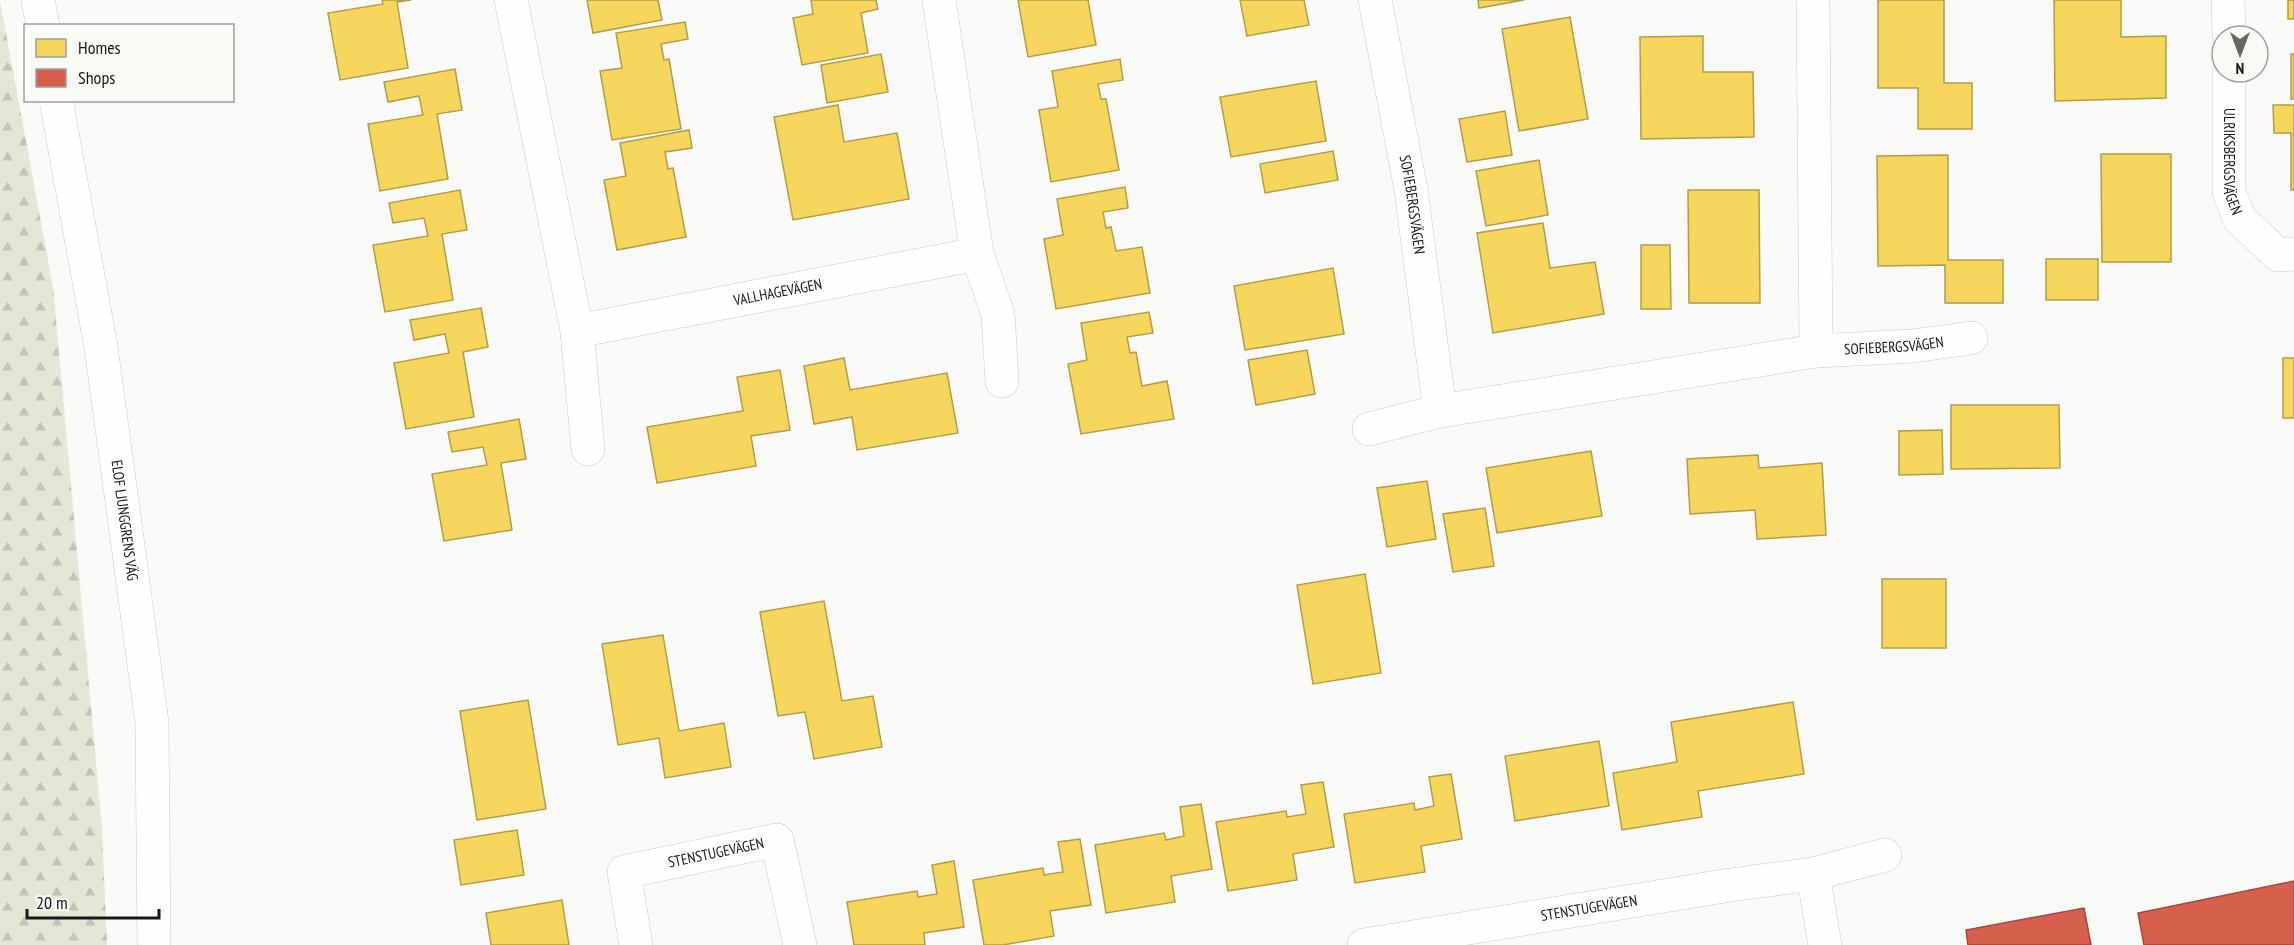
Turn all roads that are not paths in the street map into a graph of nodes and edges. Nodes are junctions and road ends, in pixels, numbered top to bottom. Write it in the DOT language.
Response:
graph roads {
  1 [pos="38,0"];
  2 [pos="511,0"];
  3 [pos="939,0"];
  4 [pos="1375,0"];
  5 [pos="1813,0"];
  6 [pos="2229,0"];
  7 [pos="43,24"];
  8 [pos="2229,24"];
  9 [pos="2229,84"];
  10 [pos="56,102"];
  11 [pos="977,254"];
  12 [pos="2294,254"];
  13 [pos="577,331"];
  14 [pos="1971,338"];
  15 [pos="1816,351"];
  16 [pos="1002,381"];
  17 [pos="1440,411"];
  18 [pos="1369,429"];
  19 [pos="588,449"];
  20 [pos="1885,855"];
  21 [pos="1813,874"];
  22 [pos="154,945"];
  23 [pos="636,945"];
  24 [pos="800,945"];
  25 [pos="1364,945"];
  26 [pos="1825,945"];
  1 -- 7 [label="street"];
  2 -- 13 [label="street"];
  3 -- 11 [label="street"];
  4 -- 17 [label="street, SOFIEBERGSVÄGEN"];
  5 -- 15 [label="street"];
  6 -- 8 [label="street"];
  9 -- 12 [label="street, ULRIKSBERGSVÄGEN"];
  10 -- 22 [label="street, ELOF LJUNGGRENS VÄG"];
  11 -- 13 [label="street, VALLHAGEVÄGEN"];
  11 -- 16 [label="street"];
  13 -- 19 [label="street"];
  14 -- 15 [label="street, SOFIEBERGSVÄGEN"];
  15 -- 17 [label="street, SOFIEBERGSVÄGEN"];
  17 -- 18 [label="street, SOFIEBERGSVÄGEN"];
  20 -- 21 [label="street, STENSTUGEVÄGEN"];
  21 -- 25 [label="street, STENSTUGEVÄGEN"];
  21 -- 26 [label="street"];
  23 -- 24 [label="street, STENSTUGEVÄGEN"];
}
